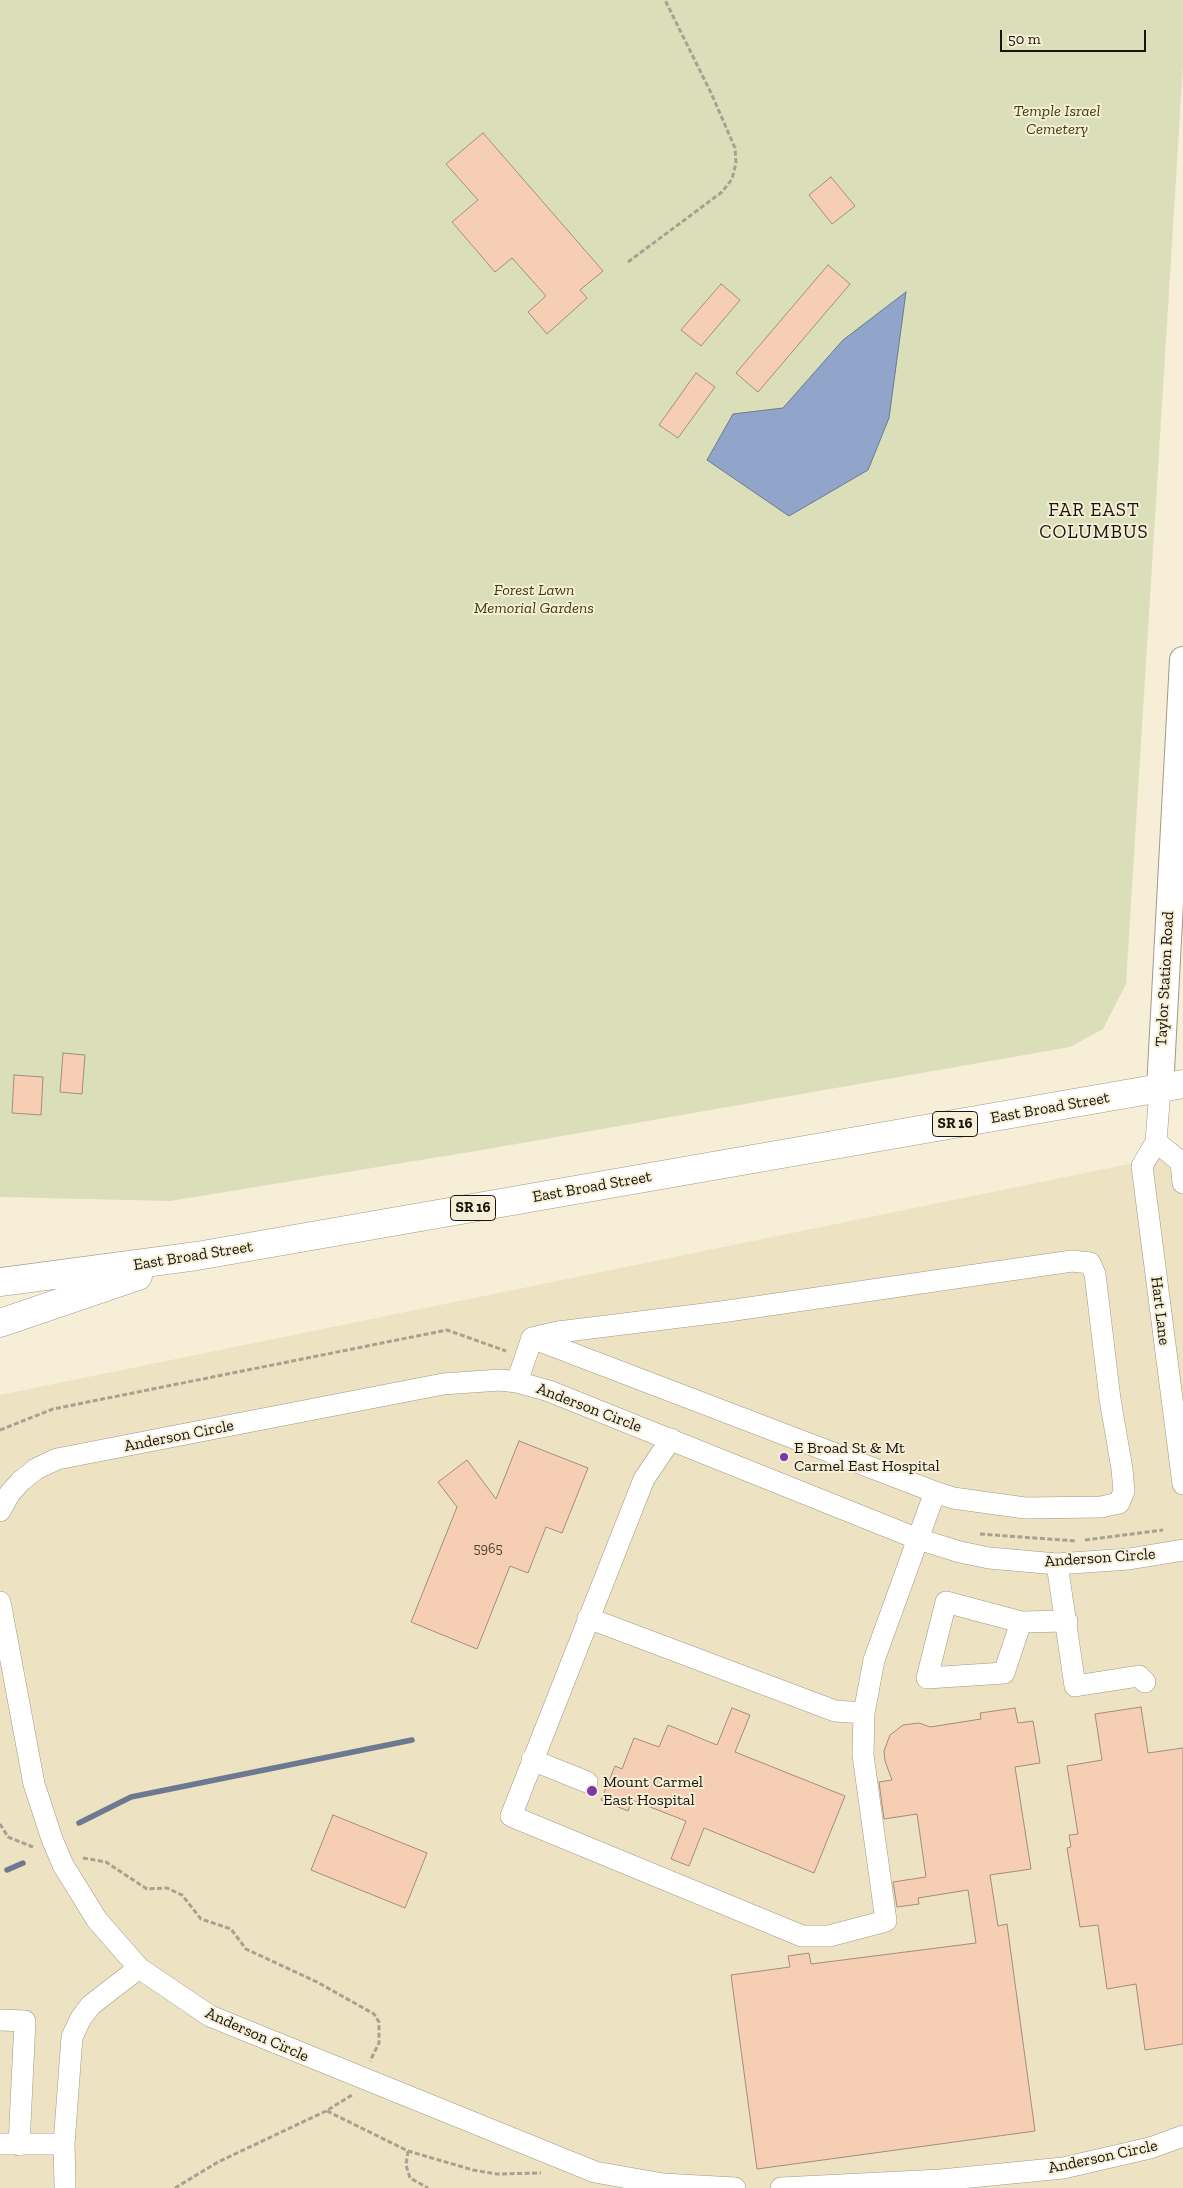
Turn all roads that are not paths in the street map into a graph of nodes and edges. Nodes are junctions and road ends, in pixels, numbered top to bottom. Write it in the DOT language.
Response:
graph roads {
  1 [pos="1183,660"];
  2 [pos="1171,1086"];
  3 [pos="1156,1142"];
  4 [pos="1183,1183"];
  5 [pos="197,1256"];
  6 [pos="0,1282"];
  7 [pos="0,1323"];
  8 [pos="532,1338"];
  9 [pos="517,1382"];
  10 [pos="671,1439"];
  11 [pos="1183,1484"];
  12 [pos="934,1492"];
  13 [pos="0,1511"];
  14 [pos="918,1539"];
  15 [pos="1183,1550"];
  16 [pos="1057,1564"];
  17 [pos="0,1602"];
  18 [pos="588,1618"];
  19 [pos="1067,1620"];
  20 [pos="1021,1622"];
  21 [pos="1145,1682"];
  22 [pos="864,1713"];
  23 [pos="532,1760"];
  24 [pos="587,1782"];
  25 [pos="138,1968"];
  26 [pos="0,2020"];
  27 [pos="1183,2136"];
  28 [pos="9,2144"];
  29 [pos="64,2144"];
  30 [pos="64,2187"];
  31 [pos="735,2188"];
  32 [pos="782,2188"];
  1 -- 2 [label="main road, Taylor Station Road"];
  2 -- 3 [label="street, Hart Lane"];
  2 -- 5 [label="highway, East Broad Street / SR 16"];
  3 -- 4 [label="street"];
  3 -- 11 [label="street, Hart Lane"];
  5 -- 6 [label="highway, East Broad Street / SR 16"];
  5 -- 7 [label="highway"];
  8 -- 9 [label="street"];
  8 -- 12 [label="street"];
  8 -- 12 [label="street"];
  9 -- 10 [label="street, Anderson Circle"];
  9 -- 13 [label="street, Anderson Circle"];
  10 -- 14 [label="street, Anderson Circle"];
  10 -- 18 [label="street"];
  12 -- 14 [label="street"];
  14 -- 16 [label="street, Anderson Circle"];
  14 -- 22 [label="street"];
  15 -- 16 [label="street, Anderson Circle"];
  16 -- 19 [label="street"];
  17 -- 25 [label="street, Anderson Circle"];
  18 -- 22 [label="street"];
  18 -- 23 [label="street"];
  19 -- 20 [label="street"];
  19 -- 21 [label="street"];
  20 -- 20 [label="street"];
  22 -- 23 [label="street"];
  23 -- 24 [label="street"];
  25 -- 29 [label="street"];
  25 -- 31 [label="street, Anderson Circle"];
  26 -- 28 [label="street"];
  27 -- 32 [label="street, Anderson Circle"];
  28 -- 29 [label="street"];
  29 -- 30 [label="street"];
}
